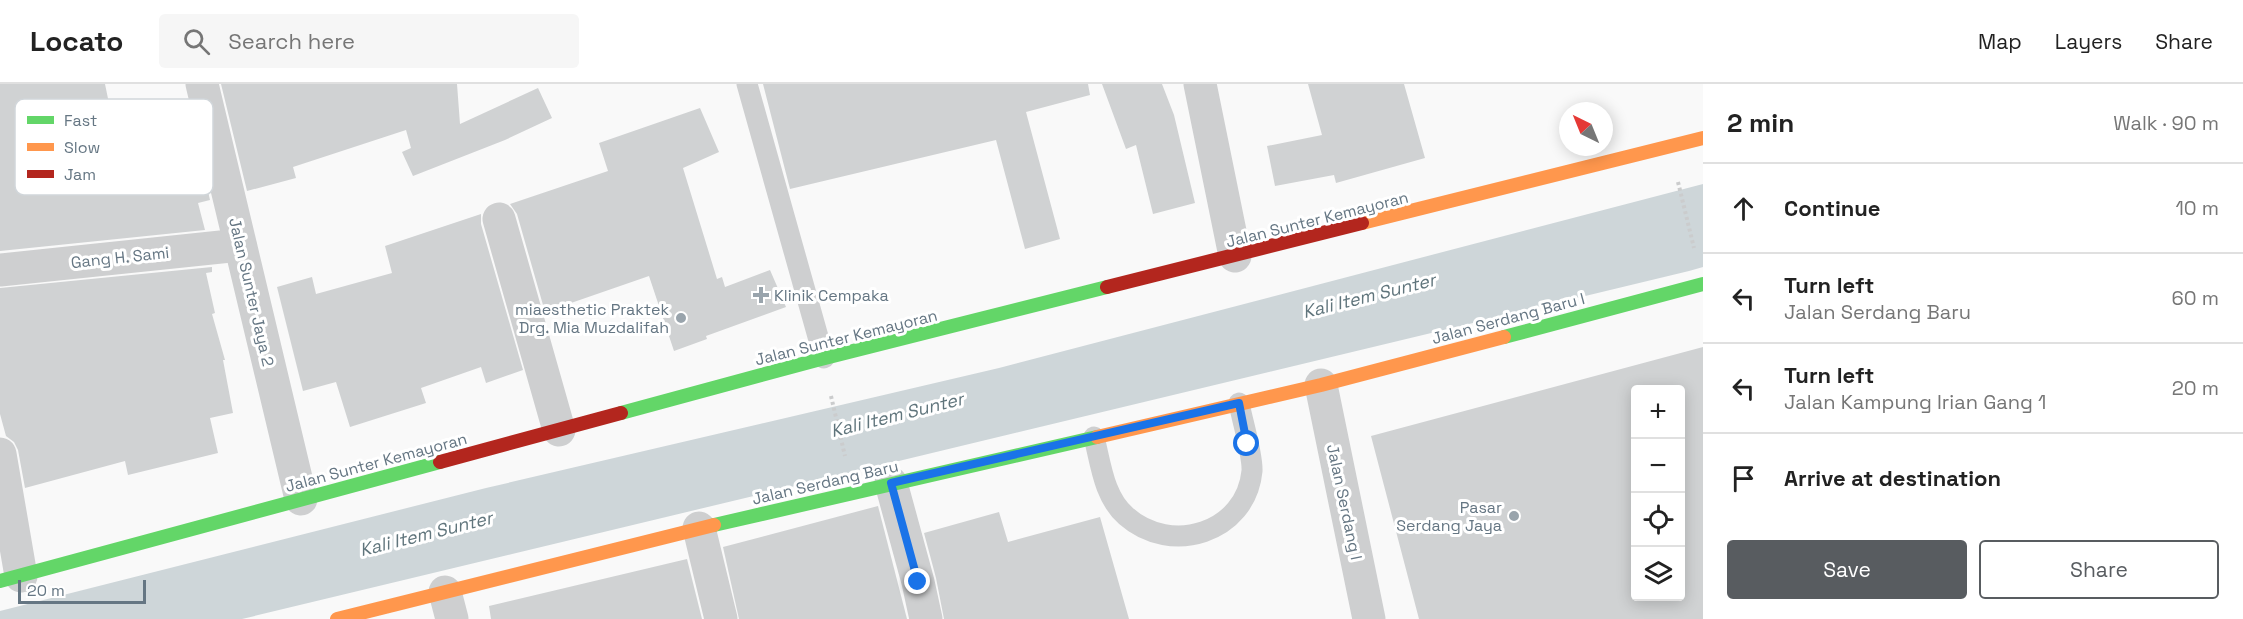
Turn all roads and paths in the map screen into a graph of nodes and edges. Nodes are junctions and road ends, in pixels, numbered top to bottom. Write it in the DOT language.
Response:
graph roads {
  1 [pos="202,84"];
  2 [pos="747,84"];
  3 [pos="1200,84"];
  4 [pos="206,99"];
  5 [pos="213,130"];
  6 [pos="1703,138"];
  7 [pos="1677,177"];
  8 [pos="499,219"];
  9 [pos="240,244"];
  10 [pos="1235,256"];
  11 [pos="1696,258"];
  12 [pos="0,270"];
  13 [pos="1703,284"];
  14 [pos="824,358"];
  15 [pos="1321,385"];
  16 [pos="830,387"];
  17 [pos="1239,403"];
  18 [pos="560,430"];
  19 [pos="1094,437"];
  20 [pos="0,454"];
  21 [pos="846,463"];
  22 [pos="891,483"];
  23 [pos="301,500"];
  24 [pos="699,528"];
  25 [pos="11,579"];
  26 [pos="448,605"];
  27 [pos="337,619"];
  28 [pos="721,619"];
  29 [pos="926,619"];
  30 [pos="1369,619"];
  1 -- 4 [label="street, Jalan Sunter Jaya 2"];
  2 -- 14 [label="lane"];
  3 -- 10 [label="street"];
  5 -- 9 [label="street, Jalan Sunter Jaya 2"];
  6 -- 10 [label="main road, Jalan Sunter Kemayoran"];
  7 -- 11 [label="path"];
  8 -- 18 [label="street"];
  9 -- 12 [label="street, Gang H. Sami"];
  9 -- 23 [label="street, Jalan Sunter Jaya 2"];
  10 -- 14 [label="main road, Jalan Sunter Kemayoran"];
  13 -- 15 [label="main road, Jalan Serdang Baru I"];
  14 -- 18 [label="main road, Jalan Sunter Kemayoran"];
  15 -- 17 [label="main road, Jalan Serdang Baru"];
  15 -- 30 [label="street, Jalan Serdang I"];
  16 -- 21 [label="path"];
  17 -- 19 [label="main road, Jalan Serdang Baru"];
  17 -- 19 [label="lane"];
  18 -- 23 [label="main road, Jalan Sunter Kemayoran"];
  19 -- 22 [label="main road, Jalan Serdang Baru"];
  20 -- 25 [label="street"];
  22 -- 24 [label="main road, Jalan Serdang Baru"];
  22 -- 29 [label="street"];
  23 -- 25 [label="main road, Jalan Sunter Kemayoran"];
  24 -- 26 [label="main road, Jalan Serdang Baru"];
  24 -- 28 [label="street"];
  26 -- 27 [label="main road, Jalan Serdang Baru"];
}
